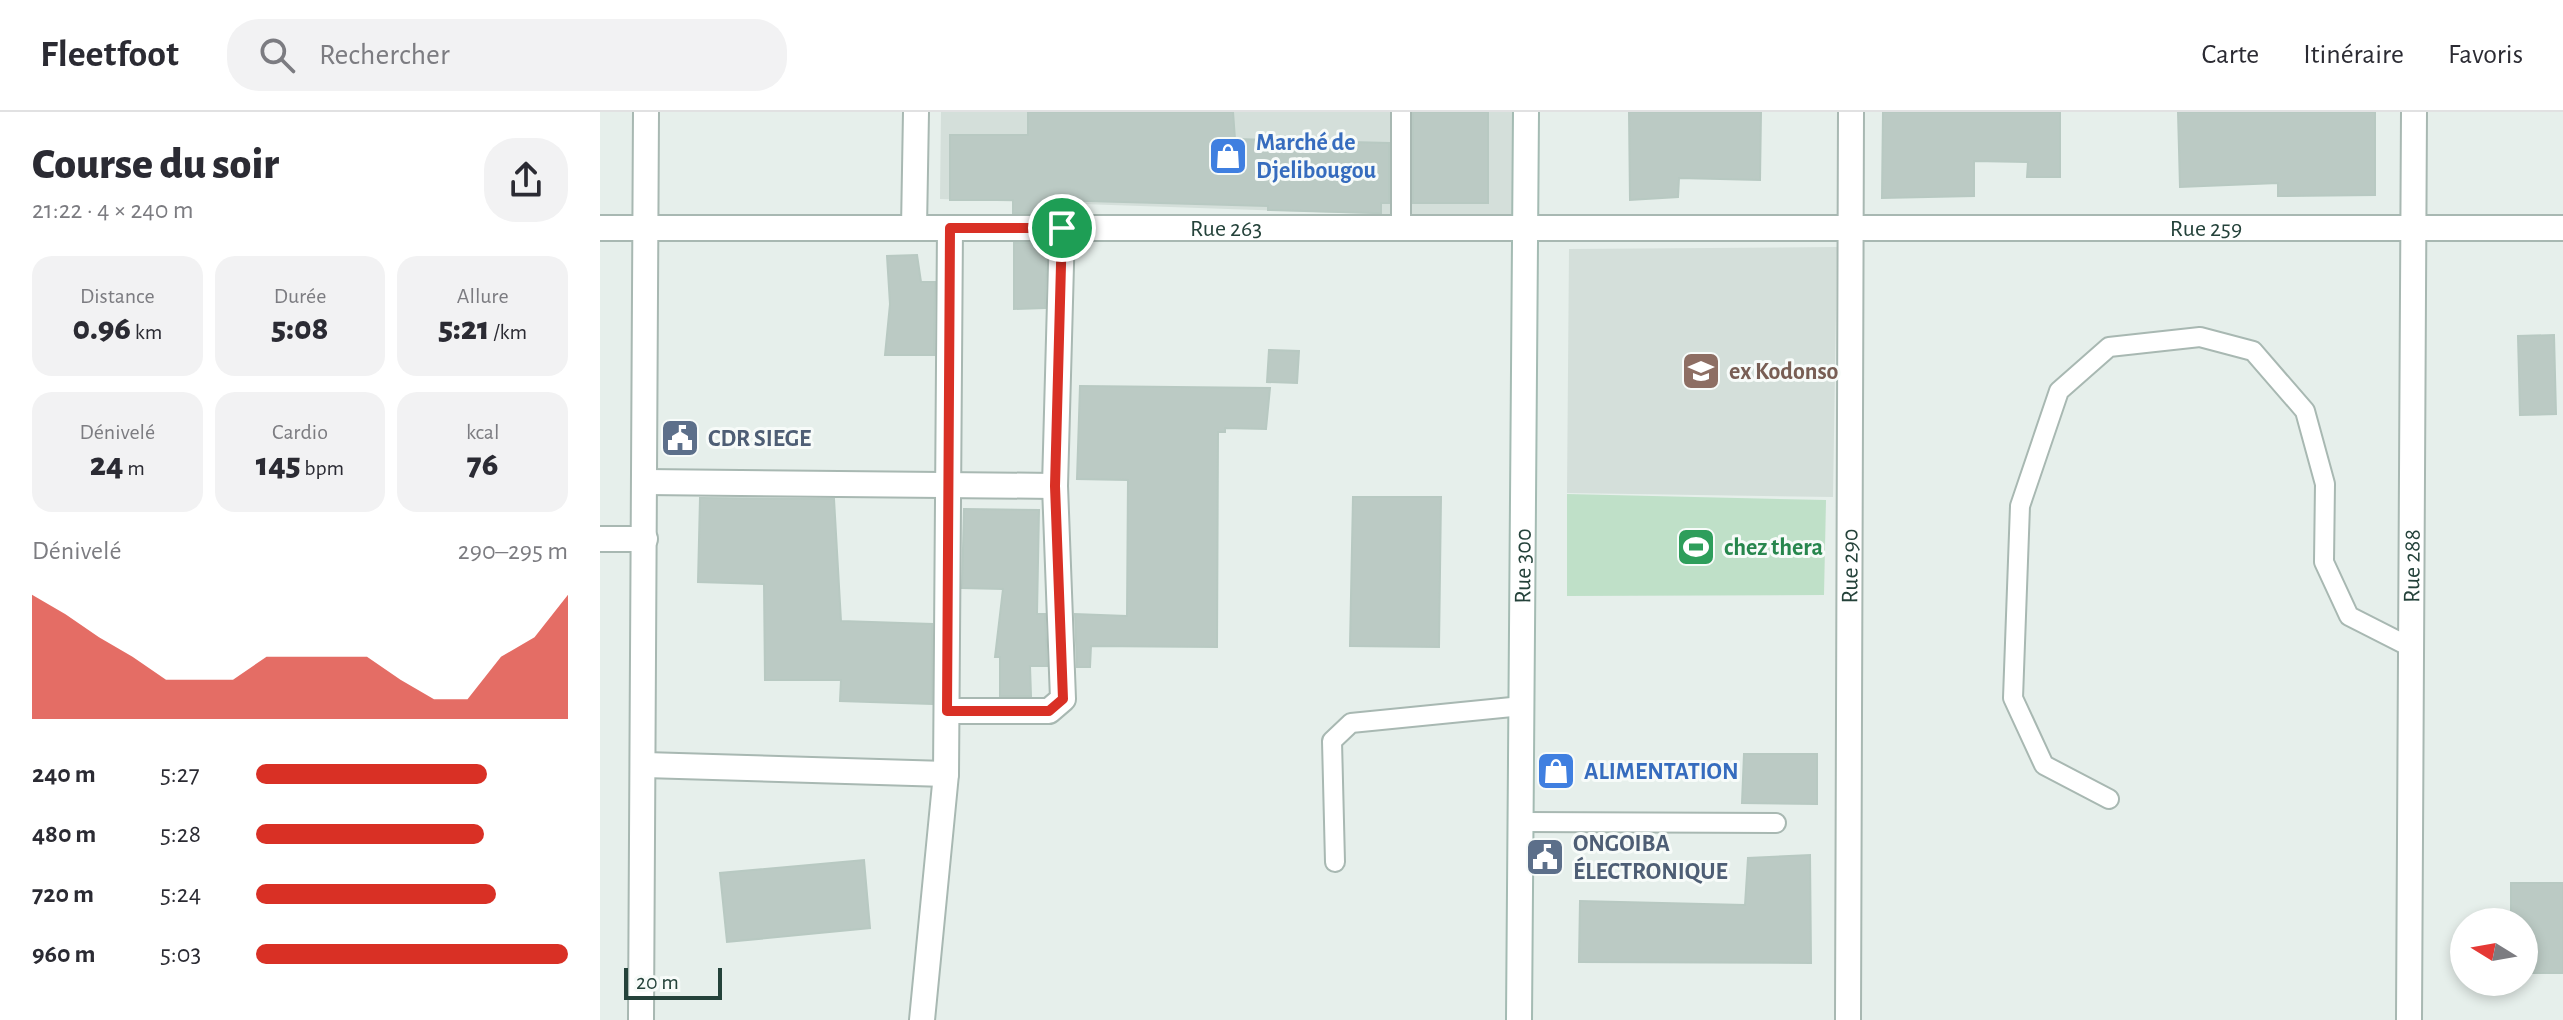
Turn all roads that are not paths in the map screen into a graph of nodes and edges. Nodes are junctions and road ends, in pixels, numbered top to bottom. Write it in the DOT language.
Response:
graph roads {
  1 [pos="646,112"];
  2 [pos="916,112"];
  3 [pos="1401,112"];
  4 [pos="1526,112"];
  5 [pos="1851,112"];
  6 [pos="2414,112"];
  7 [pos="1526,227"];
  8 [pos="600,228"];
  9 [pos="646,228"];
  10 [pos="914,228"];
  11 [pos="950,228"];
  12 [pos="1062,228"];
  13 [pos="1401,228"];
  14 [pos="1851,228"];
  15 [pos="2414,228"];
  16 [pos="2563,228"];
  17 [pos="646,482"];
  18 [pos="948,485"];
  19 [pos="1055,486"];
  20 [pos="600,539"];
  21 [pos="645,539"];
  22 [pos="2412,648"];
  23 [pos="1522,706"];
  24 [pos="947,711"];
  25 [pos="645,765"];
  26 [pos="946,774"];
  27 [pos="2109,799"];
  28 [pos="1521,822"];
  29 [pos="1776,823"];
  30 [pos="1335,862"];
  31 [pos="641,1020"];
  32 [pos="922,1020"];
  33 [pos="1519,1020"];
  34 [pos="1848,1020"];
  35 [pos="2409,1020"];
  1 -- 9 [label="street"];
  2 -- 10 [label="street"];
  3 -- 13 [label="lane"];
  4 -- 7 [label="street, Rue 300"];
  5 -- 14 [label="street, Rue 290"];
  6 -- 15 [label="street, Rue 288"];
  7 -- 13 [label="street, Rue 263"];
  7 -- 14 [label="street, Rue 263"];
  7 -- 23 [label="street, Rue 300"];
  8 -- 9 [label="street, Rue 263"];
  9 -- 10 [label="street, Rue 263"];
  9 -- 17 [label="street"];
  10 -- 11 [label="street, Rue 263"];
  11 -- 12 [label="street, Rue 263"];
  11 -- 18 [label="street"];
  12 -- 13 [label="street, Rue 263"];
  12 -- 19 [label="street"];
  14 -- 15 [label="street, Rue 259"];
  14 -- 34 [label="street, Rue 290"];
  15 -- 16 [label="street, Rue 259"];
  15 -- 22 [label="street, Rue 288"];
  17 -- 18 [label="street"];
  17 -- 21 [label="street"];
  18 -- 19 [label="street"];
  18 -- 24 [label="street"];
  19 -- 24 [label="street"];
  20 -- 21 [label="street"];
  21 -- 25 [label="street"];
  22 -- 27 [label="lane"];
  22 -- 35 [label="street, Rue 288"];
  23 -- 28 [label="street, Rue 300"];
  23 -- 30 [label="lane"];
  24 -- 26 [label="street"];
  25 -- 26 [label="street"];
  25 -- 31 [label="street"];
  26 -- 32 [label="street"];
  28 -- 29 [label="lane"];
  28 -- 33 [label="street, Rue 300"];
}
